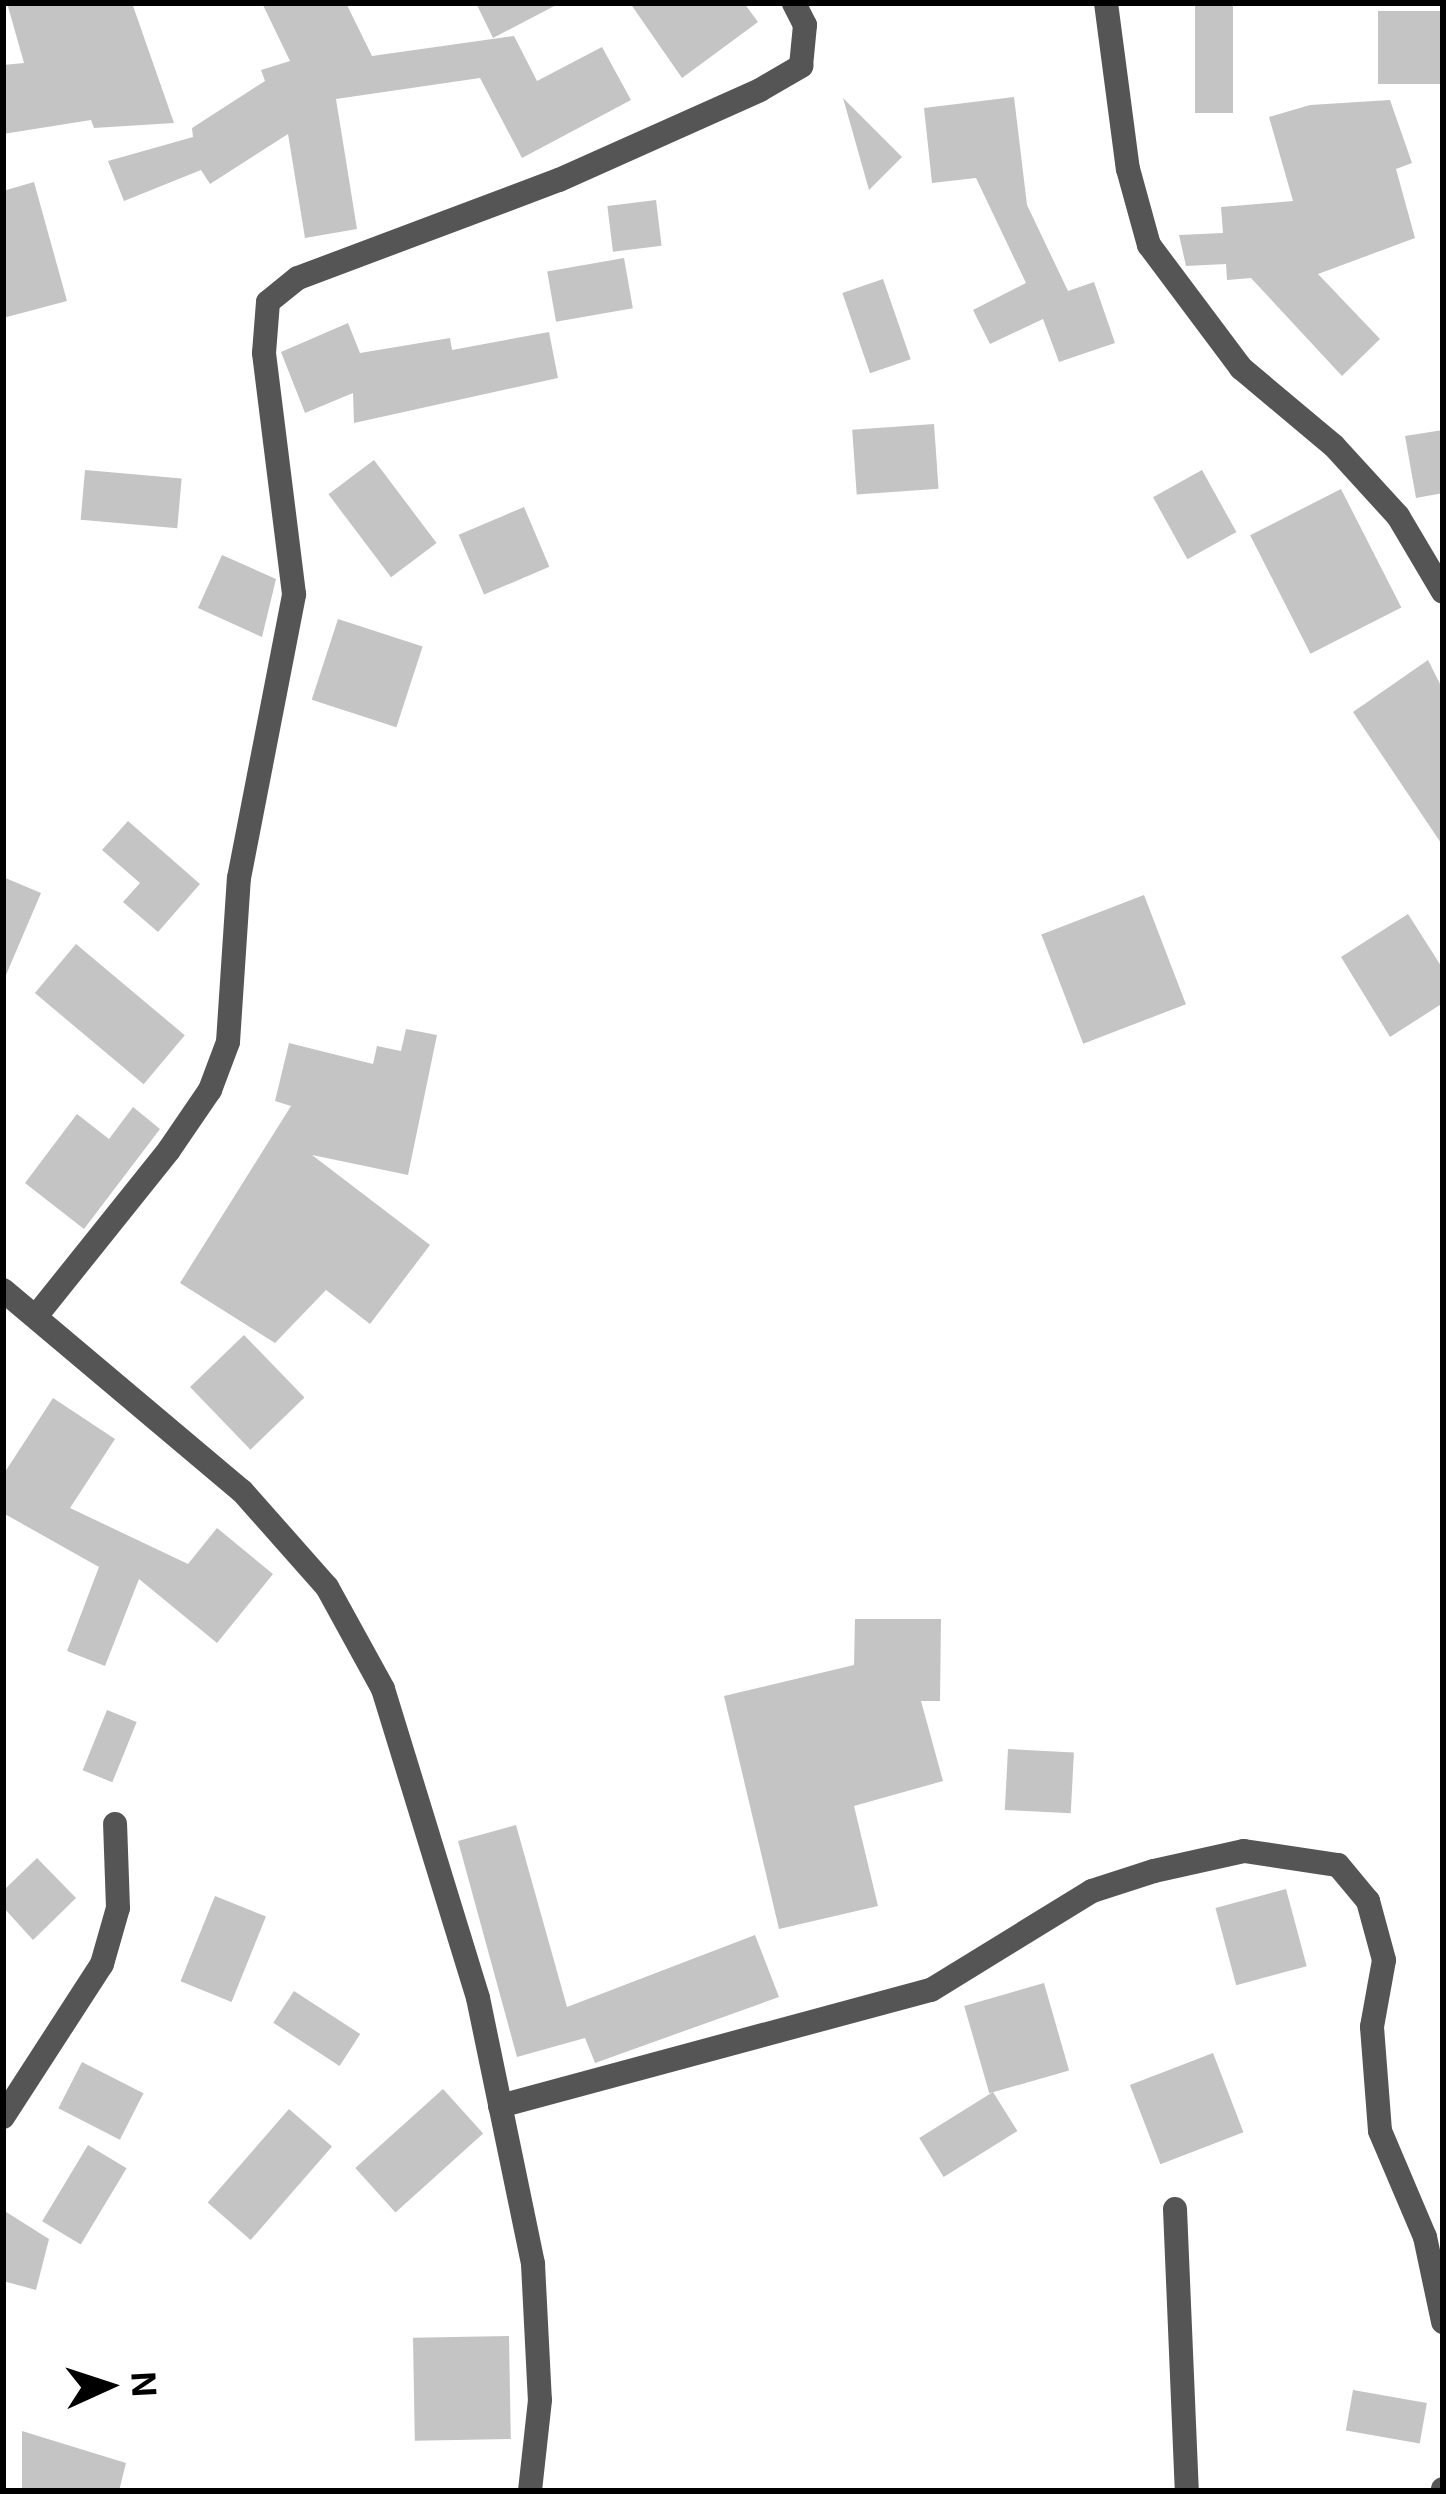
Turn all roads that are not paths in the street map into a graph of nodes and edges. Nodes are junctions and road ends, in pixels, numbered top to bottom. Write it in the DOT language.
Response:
graph roads {
  1 [pos="794,3"];
  2 [pos="1106,3"];
  3 [pos="1443,592"];
  4 [pos="3,1290"];
  5 [pos="37,1315"];
  6 [pos="115,1824"];
  7 [pos="500,2106"];
  8 [pos="3,2116"];
  9 [pos="1174,2209"];
  10 [pos="1443,2322"];
  11 [pos="530,2491"];
  12 [pos="1187,2491"];
  1 -- 5 [label="street"];
  2 -- 3 [label="street"];
  4 -- 5 [label="street"];
  5 -- 7 [label="street"];
  6 -- 8 [label="street"];
  7 -- 10 [label="street"];
  7 -- 11 [label="street"];
  9 -- 12 [label="street"];
}
